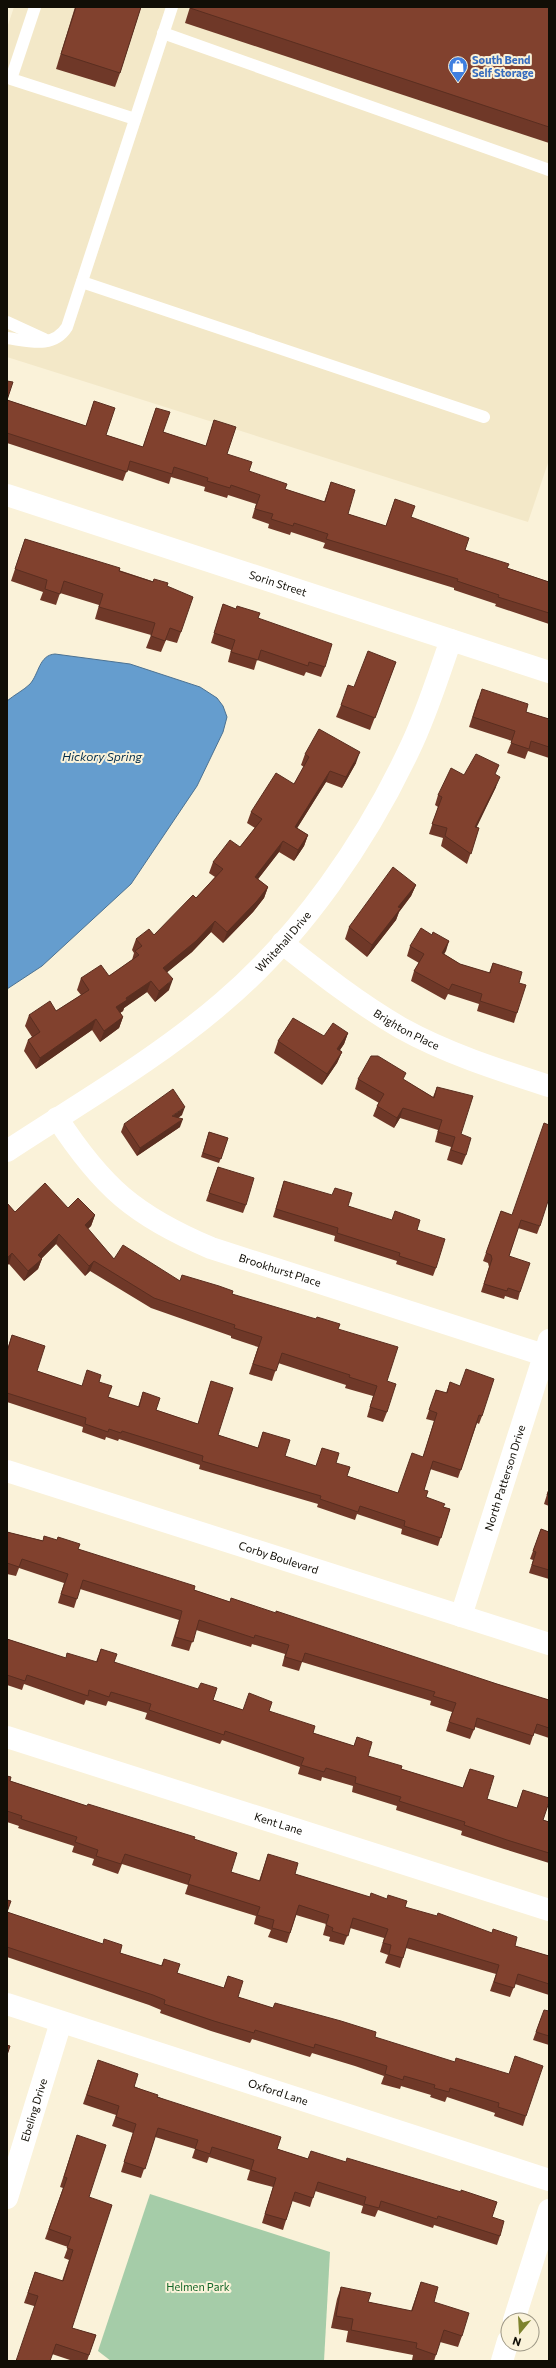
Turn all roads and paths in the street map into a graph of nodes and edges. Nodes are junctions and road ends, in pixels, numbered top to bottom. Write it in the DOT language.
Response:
graph roads {
  1 [pos="35,7"];
  2 [pos="172,7"];
  3 [pos="163,33"];
  4 [pos="135,119"];
  5 [pos="549,170"];
  6 [pos="82,282"];
  7 [pos="7,322"];
  8 [pos="7,338"];
  9 [pos="51,341"];
  10 [pos="484,417"];
  11 [pos="7,495"];
  12 [pos="451,640"];
  13 [pos="549,672"];
  14 [pos="282,942"];
  15 [pos="549,1086"];
  16 [pos="57,1118"];
  17 [pos="7,1151"];
  18 [pos="547,1347"];
  19 [pos="7,1471"];
  20 [pos="461,1616"];
  21 [pos="549,1644"];
  22 [pos="7,1737"];
  23 [pos="549,1910"];
  24 [pos="7,2004"];
  25 [pos="61,2022"];
  26 [pos="549,2180"];
  27 [pos="7,2198"];
  28 [pos="549,2210"];
  29 [pos="517,2312"];
  1 -- 4 [label="lane"];
  2 -- 3 [label="lane"];
  3 -- 4 [label="lane"];
  3 -- 5 [label="lane"];
  4 -- 6 [label="lane"];
  6 -- 9 [label="lane"];
  6 -- 10 [label="lane"];
  7 -- 9 [label="lane"];
  8 -- 9 [label="lane"];
  11 -- 12 [label="street, Sorin Street"];
  12 -- 13 [label="street, Sorin Street"];
  12 -- 14 [label="street, Whitehall Drive"];
  14 -- 15 [label="street, Brighton Place"];
  14 -- 16 [label="street, Whitehall Drive"];
  16 -- 17 [label="street, Whitehall Drive"];
  16 -- 18 [label="street, Brookhurst Place"];
  18 -- 20 [label="street, North Patterson Drive"];
  19 -- 20 [label="street, Corby Boulevard"];
  20 -- 21 [label="street, Corby Boulevard"];
  22 -- 23 [label="street, Kent Lane"];
  24 -- 25 [label="street, Oxford Lane"];
  25 -- 26 [label="street, Oxford Lane"];
  25 -- 27 [label="street, Ebeling Drive"];
  28 -- 29 [label="street"];
}
